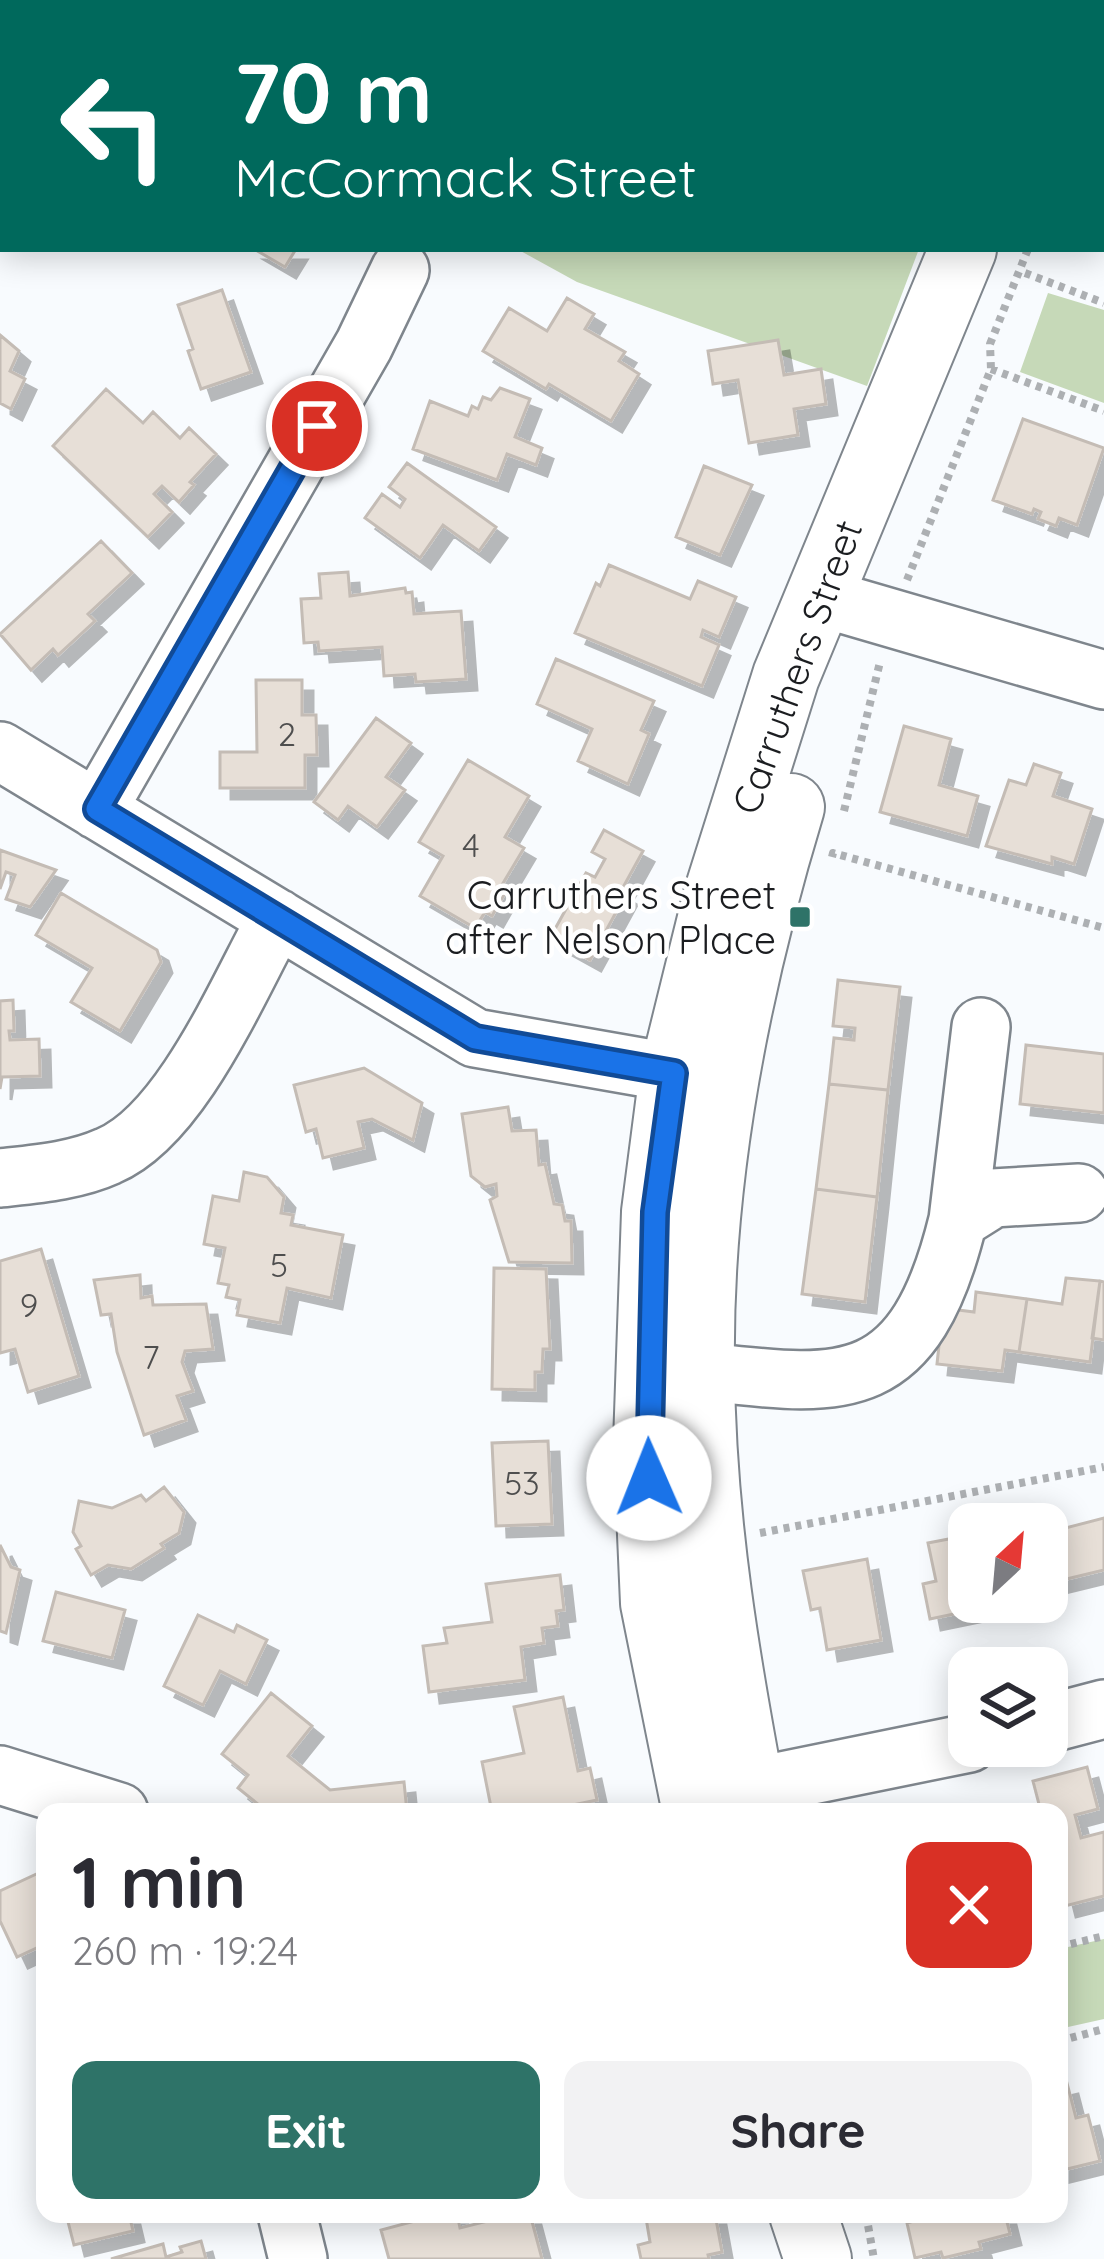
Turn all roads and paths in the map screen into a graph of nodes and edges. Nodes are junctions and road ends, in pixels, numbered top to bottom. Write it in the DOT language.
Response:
graph roads {
  1 [pos="962,252"];
  2 [pos="400,270"];
  3 [pos="1012,274"];
  4 [pos="1104,303"];
  5 [pos="991,369"];
  6 [pos="1104,411"];
  7 [pos="838,602"];
  8 [pos="1104,680"];
  9 [pos="0,751"];
  10 [pos="97,809"];
  11 [pos="827,876"];
  12 [pos="277,918"];
  13 [pos="1104,928"];
  14 [pos="981,1028"];
  15 [pos="699,1078"];
  16 [pos="0,1178"];
  17 [pos="1079,1193"];
  18 [pos="958,1220"];
  19 [pos="675,1369"];
  20 [pos="1104,1467"];
  21 [pos="757,1510"];
  22 [pos="759,1533"];
  23 [pos="761,1556"];
  24 [pos="1104,1709"];
  25 [pos="1068,1718"];
  26 [pos="948,1748"];
  27 [pos="0,1775"];
  28 [pos="90,1803"];
  29 [pos="724,1803"];
  30 [pos="1104,1936"];
  31 [pos="1068,1945"];
  32 [pos="1104,2029"];
  33 [pos="1068,2039"];
  34 [pos="289,2223"];
  35 [pos="822,2228"];
  36 [pos="298,2259"];
  37 [pos="874,2259"];
  1 -- 7 [label="main road, Carruthers Street"];
  2 -- 10 [label="street"];
  3 -- 4 [label="path"];
  3 -- 7 [label="main road, Carruthers Street"];
  5 -- 6 [label="path"];
  7 -- 8 [label="street"];
  7 -- 15 [label="main road, Carruthers Street"];
  9 -- 10 [label="street"];
  10 -- 12 [label="street"];
  11 -- 13 [label="path"];
  12 -- 15 [label="street"];
  12 -- 16 [label="street"];
  14 -- 18 [label="street"];
  15 -- 19 [label="main road, Carruthers Street"];
  17 -- 18 [label="street"];
  18 -- 19 [label="street"];
  19 -- 29 [label="main road, Carruthers Street"];
  20 -- 22 [label="path"];
  21 -- 22 [label="path"];
  22 -- 23 [label="path"];
  24 -- 25 [label="street"];
  26 -- 29 [label="street"];
  27 -- 28 [label="street"];
  30 -- 31 [label="path"];
  32 -- 33 [label="path"];
  34 -- 36 [label="street"];
  35 -- 37 [label="path"];
}
